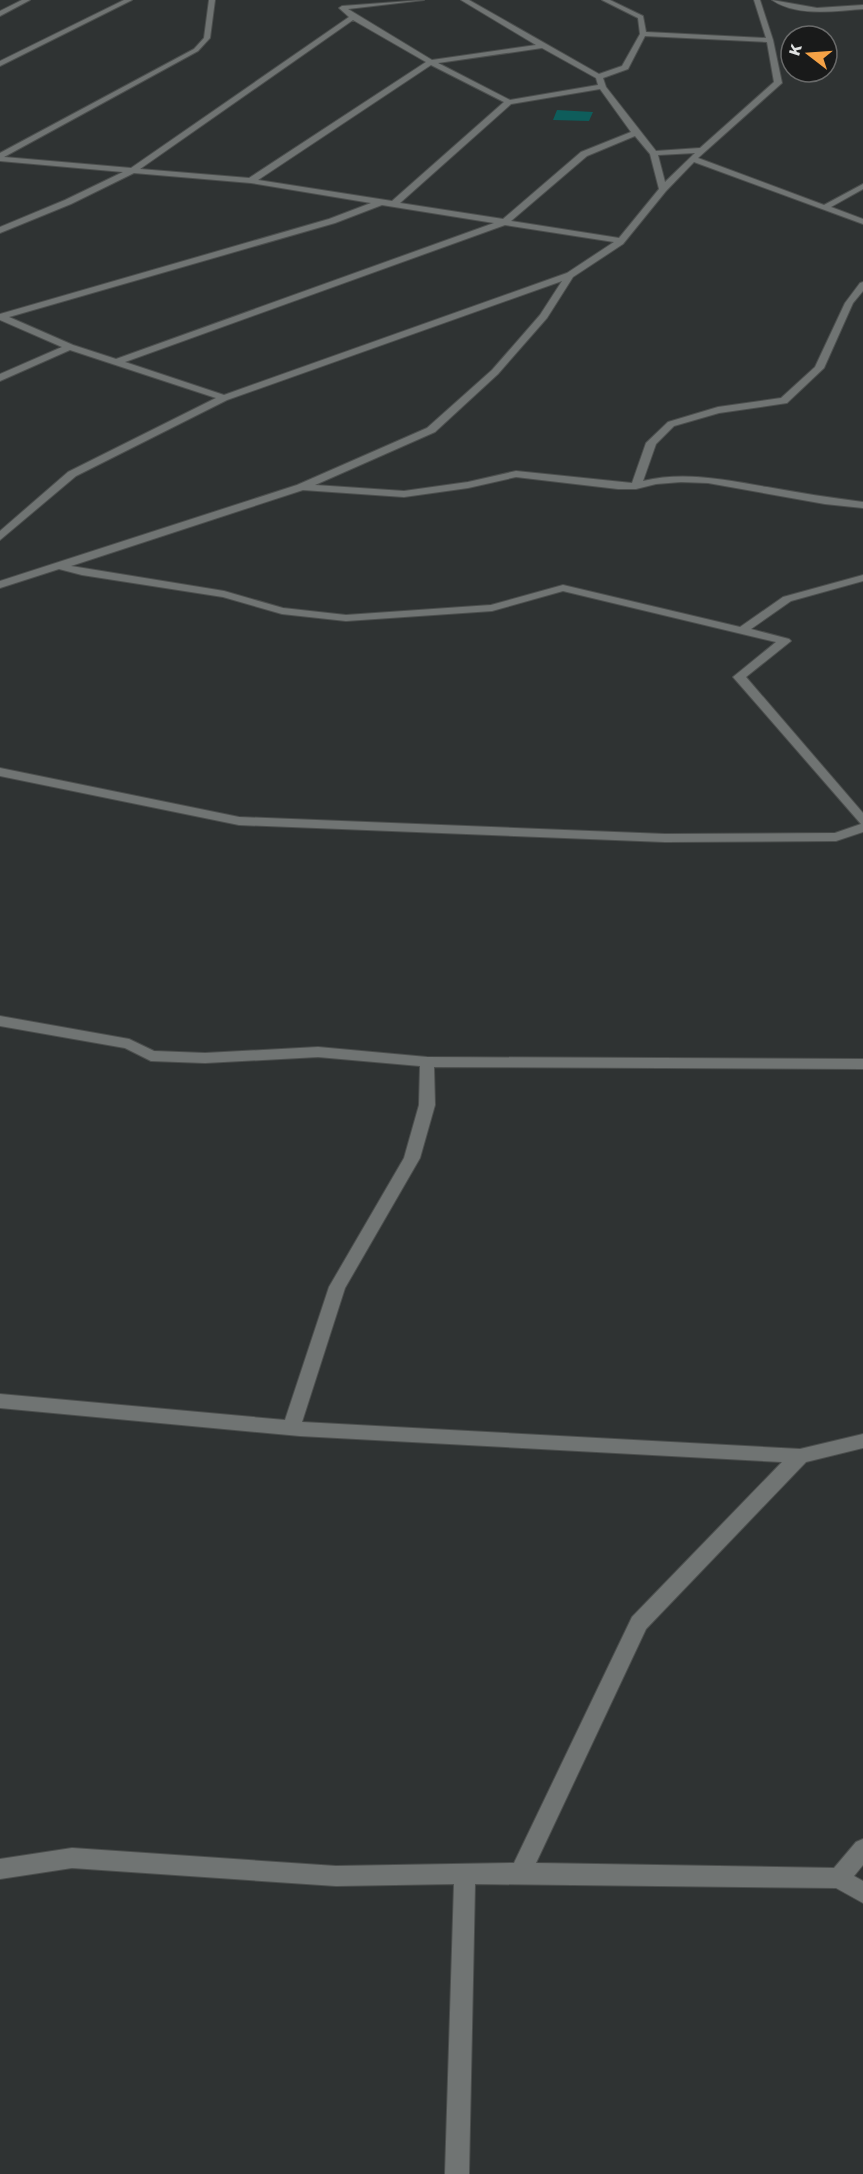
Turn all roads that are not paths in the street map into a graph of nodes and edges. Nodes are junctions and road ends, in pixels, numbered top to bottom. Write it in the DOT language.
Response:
graph roads {
  1 [pos="27,0"];
  2 [pos="129,0"];
  3 [pos="212,0"];
  4 [pos="337,0"];
  5 [pos="421,0"];
  6 [pos="464,0"];
  7 [pos="605,0"];
  8 [pos="757,0"];
  9 [pos="775,0"];
  10 [pos="862,4"];
  11 [pos="342,8"];
  12 [pos="0,14"];
  13 [pos="353,17"];
  14 [pos="642,34"];
  15 [pos="770,40"];
  16 [pos="543,46"];
  17 [pos="431,62"];
  18 [pos="0,64"];
  19 [pos="599,77"];
  20 [pos="602,87"];
  21 [pos="509,102"];
  22 [pos="636,133"];
  23 [pos="702,150"];
  24 [pos="654,153"];
  25 [pos="0,158"];
  26 [pos="692,159"];
  27 [pos="132,171"];
  28 [pos="251,181"];
  29 [pos="863,186"];
  30 [pos="663,189"];
  31 [pos="381,202"];
  32 [pos="394,204"];
  33 [pos="824,208"];
  34 [pos="506,222"];
  35 [pos="863,222"];
  36 [pos="0,230"];
  37 [pos="621,241"];
  38 [pos="570,275"];
  39 [pos="863,285"];
  40 [pos="0,317"];
  41 [pos="70,346"];
  42 [pos="116,362"];
  43 [pos="0,378"];
  44 [pos="224,398"];
  45 [pos="636,486"];
  46 [pos="301,487"];
  47 [pos="863,505"];
  48 [pos="0,537"];
  49 [pos="60,566"];
  50 [pos="863,578"];
  51 [pos="0,585"];
  52 [pos="743,630"];
  53 [pos="0,772"];
  54 [pos="863,821"];
  55 [pos="863,828"];
  56 [pos="0,1021"];
  57 [pos="427,1062"];
  58 [pos="863,1064"];
  59 [pos="0,1401"];
  60 [pos="291,1428"];
  61 [pos="863,1441"];
  62 [pos="800,1456"];
  63 [pos="863,1849"];
  64 [pos="0,1869"];
  65 [pos="520,1873"];
  66 [pos="465,1874"];
  67 [pos="839,1878"];
  68 [pos="863,1893"];
  69 [pos="457,2174"];
  1 -- 12 [label="street"];
  2 -- 18 [label="street"];
  3 -- 25 [label="street"];
  4 -- 11 [label="street"];
  5 -- 11 [label="street"];
  6 -- 16 [label="street"];
  7 -- 14 [label="street"];
  8 -- 15 [label="street"];
  9 -- 10 [label="street"];
  11 -- 13 [label="street"];
  13 -- 17 [label="street"];
  13 -- 27 [label="street"];
  14 -- 15 [label="street"];
  14 -- 19 [label="street"];
  15 -- 23 [label="street"];
  16 -- 17 [label="street"];
  16 -- 19 [label="street"];
  17 -- 21 [label="street"];
  17 -- 28 [label="street"];
  19 -- 20 [label="street"];
  20 -- 21 [label="street"];
  20 -- 22 [label="street"];
  21 -- 32 [label="street"];
  22 -- 24 [label="street"];
  22 -- 34 [label="street"];
  23 -- 24 [label="street"];
  23 -- 26 [label="street"];
  24 -- 30 [label="street"];
  25 -- 27 [label="street"];
  26 -- 30 [label="street"];
  26 -- 33 [label="street"];
  27 -- 28 [label="street"];
  27 -- 36 [label="street"];
  28 -- 31 [label="street"];
  29 -- 33 [label="street"];
  30 -- 37 [label="street"];
  31 -- 32 [label="street"];
  31 -- 40 [label="street"];
  32 -- 34 [label="street"];
  33 -- 35 [label="street"];
  34 -- 37 [label="street"];
  34 -- 42 [label="street"];
  37 -- 38 [label="street"];
  38 -- 44 [label="street"];
  38 -- 46 [label="street"];
  39 -- 45 [label="street"];
  40 -- 41 [label="street"];
  41 -- 42 [label="street"];
  41 -- 43 [label="street"];
  42 -- 44 [label="street"];
  44 -- 48 [label="street"];
  45 -- 46 [label="street"];
  45 -- 47 [label="street"];
  46 -- 49 [label="street"];
  49 -- 51 [label="street"];
  49 -- 52 [label="street"];
  50 -- 52 [label="street"];
  52 -- 54 [label="street"];
  53 -- 55 [label="street"];
  56 -- 57 [label="street"];
  57 -- 58 [label="street"];
  57 -- 60 [label="street"];
  59 -- 60 [label="street"];
  60 -- 62 [label="street"];
  61 -- 62 [label="street"];
  62 -- 65 [label="street"];
  63 -- 67 [label="street"];
  64 -- 66 [label="street"];
  65 -- 66 [label="street"];
  65 -- 67 [label="street"];
  66 -- 69 [label="street"];
  67 -- 68 [label="street"];
}
